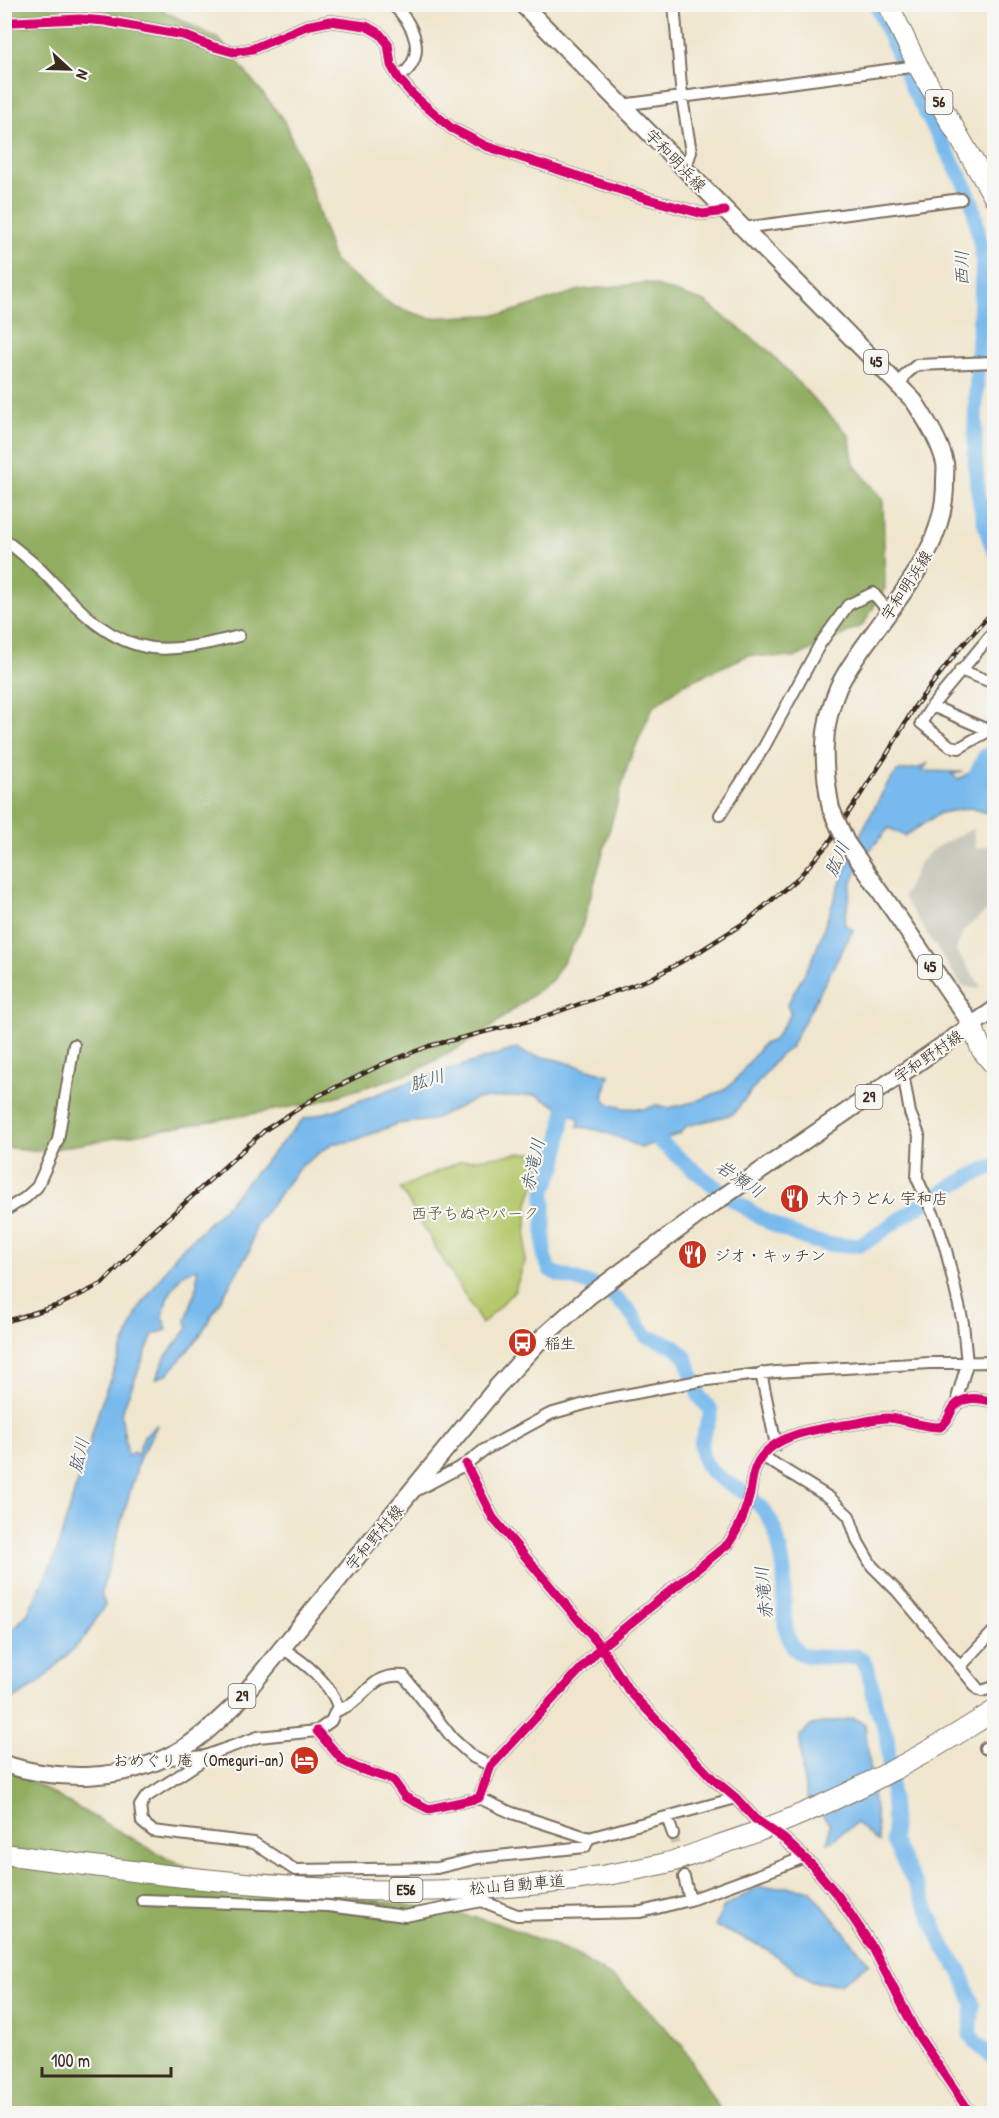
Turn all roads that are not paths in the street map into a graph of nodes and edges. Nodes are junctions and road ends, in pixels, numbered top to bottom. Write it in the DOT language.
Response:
graph roads {
  1 [pos="392,4"];
  2 [pos="522,4"];
  3 [pos="674,4"];
  4 [pos="888,4"];
  5 [pos="4,19"];
  6 [pos="909,67"];
  7 [pos="398,78"];
  8 [pos="682,98"];
  9 [pos="621,105"];
  10 [pos="685,169"];
  11 [pos="994,196"];
  12 [pos="962,199"];
  13 [pos="725,211"];
  14 [pos="742,228"];
  15 [pos="994,362"];
  16 [pos="900,386"];
  17 [pos="4,539"];
  18 [pos="889,612"];
  19 [pos="239,636"];
  20 [pos="994,636"];
  21 [pos="960,670"];
  22 [pos="994,683"];
  23 [pos="932,706"];
  24 [pos="992,729"];
  25 [pos="720,814"];
  26 [pos="994,1010"];
  27 [pos="972,1025"];
  28 [pos="74,1045"];
  29 [pos="994,1051"];
  30 [pos="994,1065"];
  31 [pos="903,1073"];
  32 [pos="4,1211"];
  33 [pos="994,1362"];
  34 [pos="967,1364"];
  35 [pos="761,1373"];
  36 [pos="959,1402"];
  37 [pos="994,1402"];
  38 [pos="776,1445"];
  39 [pos="762,1456"];
  40 [pos="466,1464"];
  41 [pos="410,1493"];
  42 [pos="994,1631"];
  43 [pos="601,1647"];
  44 [pos="282,1648"];
  45 [pos="960,1667"];
  46 [pos="994,1687"];
  47 [pos="994,1705"];
  48 [pos="994,1711"];
  49 [pos="335,1712"];
  50 [pos="317,1731"];
  51 [pos="949,1740"];
  52 [pos="205,1756"];
  53 [pos="160,1759"];
  54 [pos="4,1764"];
  55 [pos="491,1766"];
  56 [pos="479,1797"];
  57 [pos="736,1798"];
  58 [pos="667,1817"];
  59 [pos="755,1819"];
  60 [pos="673,1834"];
  61 [pos="589,1838"];
  62 [pos="784,1839"];
  63 [pos="4,1854"];
  64 [pos="804,1857"];
  65 [pos="684,1877"];
  66 [pos="142,1900"];
  67 [pos="690,1900"];
  68 [pos="971,2114"];
  1 -- 7 [label="street"];
  2 -- 9 [label="main road, 宇和明浜線 / 45"];
  3 -- 8 [label="street"];
  4 -- 6 [label="highway, 56"];
  5 -- 7 [label="street"];
  6 -- 8 [label="street"];
  6 -- 11 [label="highway, 56"];
  7 -- 13 [label="street"];
  8 -- 9 [label="street"];
  8 -- 10 [label="street"];
  9 -- 10 [label="main road, 宇和明浜線 / 45"];
  10 -- 13 [label="main road, 宇和明浜線 / 45"];
  12 -- 14 [label="street"];
  13 -- 14 [label="main road, 宇和明浜線 / 45"];
  14 -- 16 [label="main road, 宇和明浜線 / 45"];
  15 -- 16 [label="street"];
  16 -- 18 [label="main road, 宇和明浜線 / 45"];
  17 -- 19 [label="street"];
  18 -- 25 [label="street"];
  18 -- 27 [label="main road, 宇和明浜線 / 45, bridge"];
  20 -- 21 [label="street"];
  21 -- 22 [label="street"];
  21 -- 23 [label="street"];
  23 -- 24 [label="street"];
  23 -- 24 [label="street"];
  26 -- 27 [label="main road, 宇和野村線 / 29"];
  27 -- 29 [label="highway"];
  27 -- 30 [label="highway"];
  27 -- 31 [label="main road, 宇和野村線 / 29"];
  28 -- 32 [label="street"];
  31 -- 34 [label="street"];
  31 -- 41 [label="main road, 宇和野村線 / 29"];
  33 -- 34 [label="street"];
  34 -- 35 [label="street"];
  34 -- 36 [label="street"];
  35 -- 38 [label="street"];
  35 -- 40 [label="street"];
  36 -- 37 [label="street"];
  36 -- 38 [label="street"];
  38 -- 39 [label="street"];
  39 -- 43 [label="street"];
  39 -- 45 [label="street"];
  40 -- 41 [label="street"];
  40 -- 43 [label="street"];
  41 -- 44 [label="main road, 宇和野村線 / 29"];
  42 -- 45 [label="street"];
  43 -- 55 [label="street"];
  43 -- 57 [label="street"];
  44 -- 49 [label="street"];
  44 -- 53 [label="main road, 宇和野村線 / 29"];
  45 -- 46 [label="street"];
  47 -- 51 [label="highway"];
  48 -- 51 [label="highway, 松山自動車道 / E56"];
  49 -- 50 [label="street"];
  49 -- 55 [label="street"];
  50 -- 52 [label="street"];
  50 -- 56 [label="street"];
  51 -- 63 [label="highway, 松山自動車道 / E56"];
  52 -- 53 [label="street"];
  52 -- 61 [label="street"];
  53 -- 54 [label="main road, 宇和野村線 / 29"];
  55 -- 56 [label="street"];
  56 -- 61 [label="street"];
  57 -- 58 [label="street"];
  57 -- 59 [label="street"];
  58 -- 60 [label="street"];
  58 -- 61 [label="street"];
  62 -- 64 [label="street"];
  64 -- 67 [label="street"];
  64 -- 68 [label="street"];
  65 -- 67 [label="street"];
  66 -- 67 [label="street"];
}
